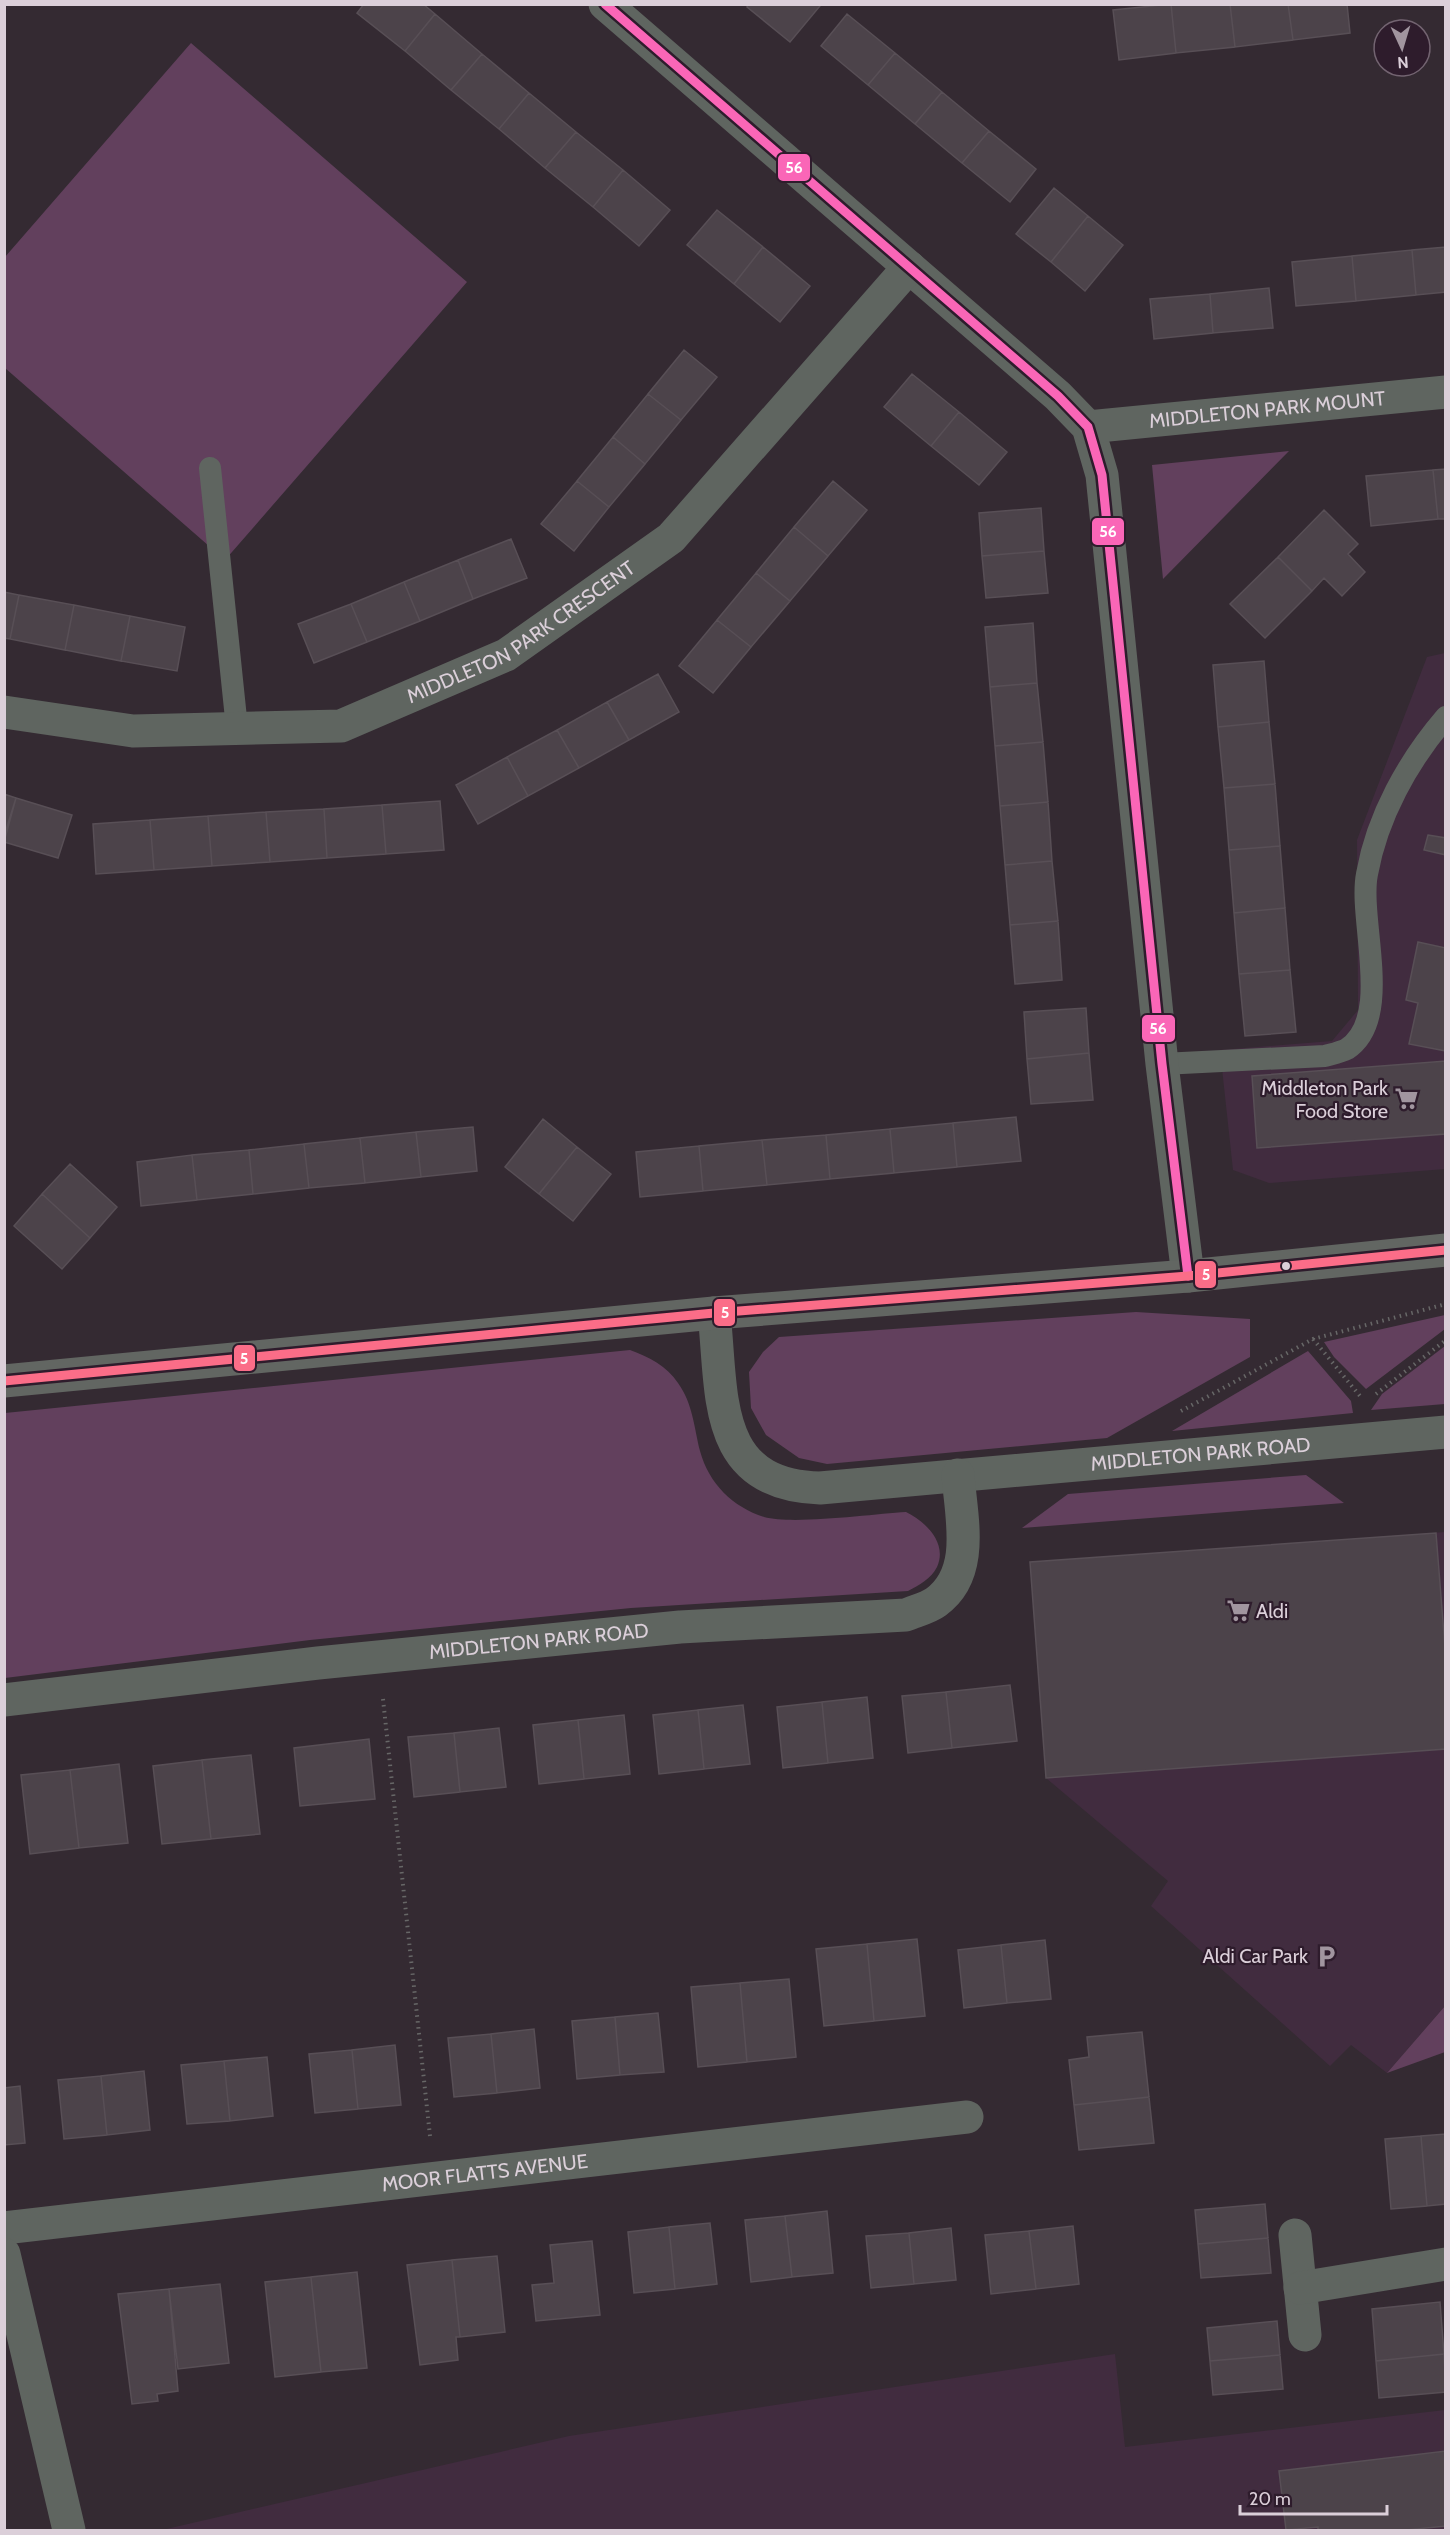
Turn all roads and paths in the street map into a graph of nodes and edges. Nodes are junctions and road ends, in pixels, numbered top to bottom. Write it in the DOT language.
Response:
graph roads {
  1 [pos="604,4"];
  2 [pos="909,267"];
  3 [pos="1446,392"];
  4 [pos="1088,427"];
  5 [pos="210,468"];
  6 [pos="4,712"];
  7 [pos="1446,717"];
  8 [pos="237,728"];
  9 [pos="1162,1064"];
  10 [pos="1446,1251"];
  11 [pos="1188,1276"];
  12 [pos="1446,1304"];
  13 [pos="714,1313"];
  14 [pos="1313,1339"];
  15 [pos="1446,1340"];
  16 [pos="4,1381"];
  17 [pos="1177,1413"];
  18 [pos="1446,1432"];
  19 [pos="958,1475"];
  20 [pos="378,1657"];
  21 [pos="4,1700"];
  22 [pos="967,2116"];
  23 [pos="434,2178"];
  24 [pos="4,2229"];
  25 [pos="1295,2235"];
  26 [pos="4,2254"];
  27 [pos="1446,2264"];
  28 [pos="1300,2289"];
  29 [pos="1305,2336"];
  30 [pos="69,2530"];
  1 -- 2 [label="street"];
  2 -- 4 [label="street"];
  2 -- 8 [label="street, MIDDLETON PARK CRESCENT"];
  3 -- 4 [label="street, MIDDLETON PARK MOUNT"];
  4 -- 9 [label="street"];
  5 -- 8 [label="lane"];
  6 -- 8 [label="street, MIDDLETON PARK CRESCENT"];
  7 -- 9 [label="lane"];
  9 -- 11 [label="street"];
  10 -- 11 [label="street"];
  11 -- 13 [label="street"];
  12 -- 14 [label="path"];
  13 -- 16 [label="street"];
  13 -- 19 [label="street, MIDDLETON PARK ROAD"];
  14 -- 15 [label="path"];
  14 -- 17 [label="path"];
  18 -- 19 [label="street, MIDDLETON PARK ROAD"];
  19 -- 20 [label="street, MIDDLETON PARK ROAD"];
  20 -- 21 [label="street, MIDDLETON PARK ROAD"];
  20 -- 23 [label="path"];
  22 -- 23 [label="street, MOOR FLATTS AVENUE"];
  23 -- 24 [label="street, MOOR FLATTS AVENUE"];
  25 -- 28 [label="street"];
  26 -- 30 [label="street"];
  27 -- 28 [label="street"];
  28 -- 29 [label="street"];
}
